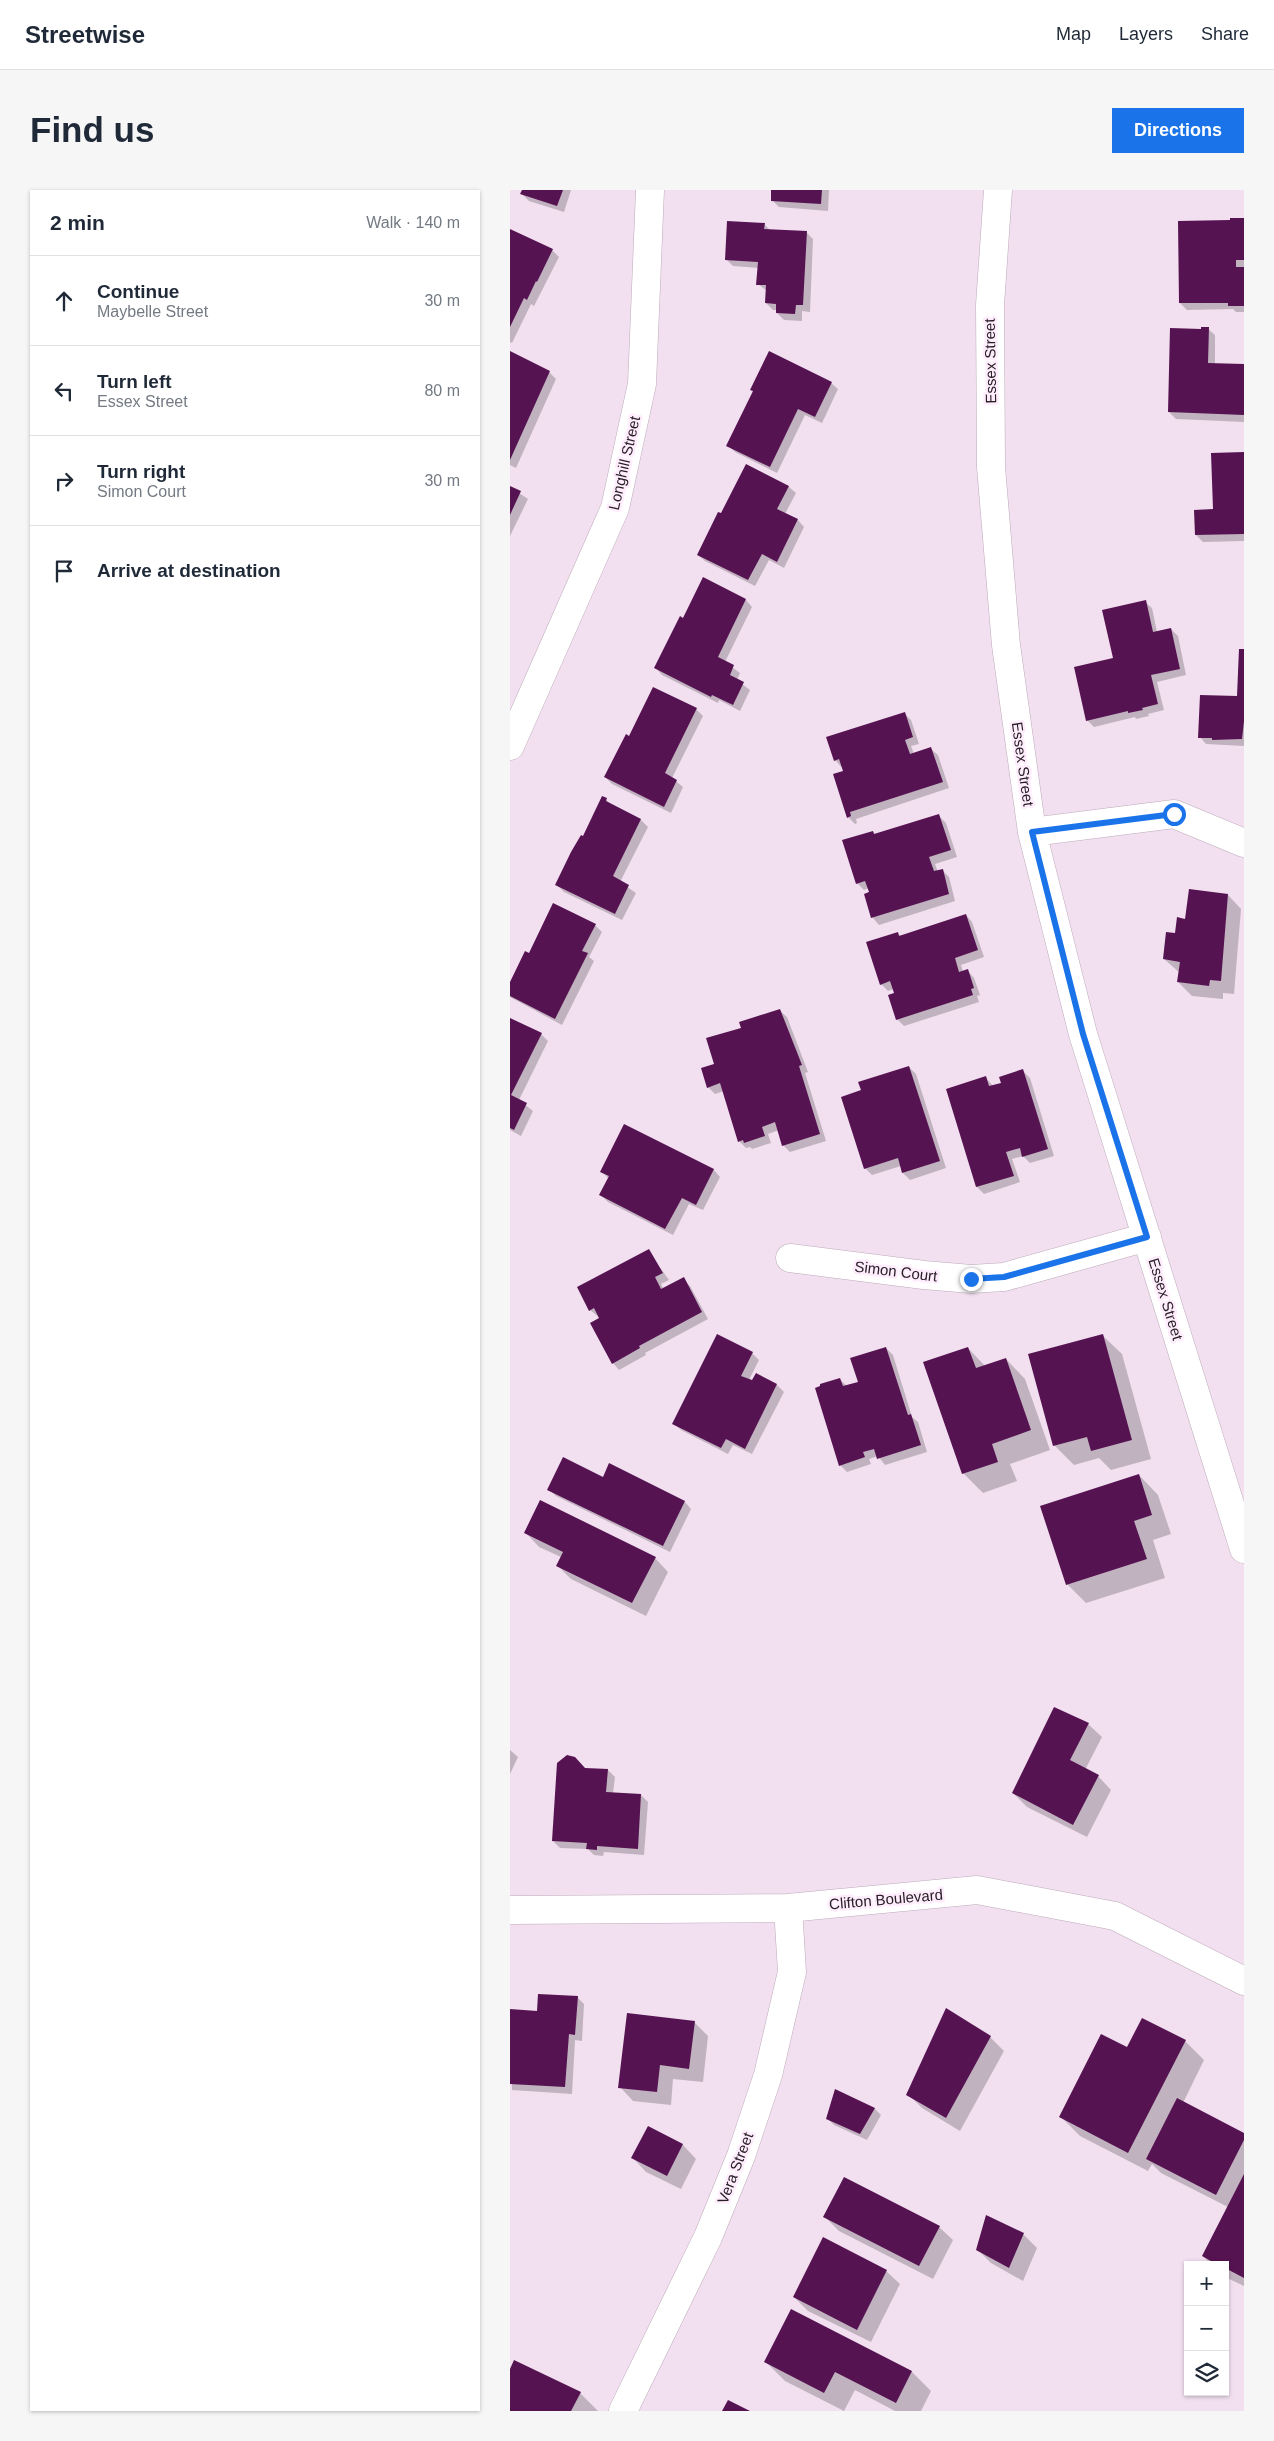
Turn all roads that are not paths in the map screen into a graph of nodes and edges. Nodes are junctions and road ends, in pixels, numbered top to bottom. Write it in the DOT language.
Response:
graph roads {
  1 [pos="650,190"];
  2 [pos="998,190"];
  3 [pos="510,746"];
  4 [pos="1032,832"];
  5 [pos="1244,843"];
  6 [pos="1147,1237"];
  7 [pos="790,1258"];
  8 [pos="1244,1549"];
  9 [pos="788,1908"];
  10 [pos="510,1910"];
  11 [pos="1244,1981"];
  12 [pos="623,2411"];
  1 -- 3 [label="street, Longhill Street"];
  2 -- 4 [label="street, Essex Street"];
  4 -- 5 [label="street"];
  4 -- 6 [label="street, Essex Street"];
  6 -- 7 [label="street, Simon Court"];
  6 -- 8 [label="street, Essex Street"];
  9 -- 10 [label="street, Clifton Boulevard"];
  9 -- 11 [label="street, Clifton Boulevard"];
  9 -- 12 [label="street, Vera Street"];
}
